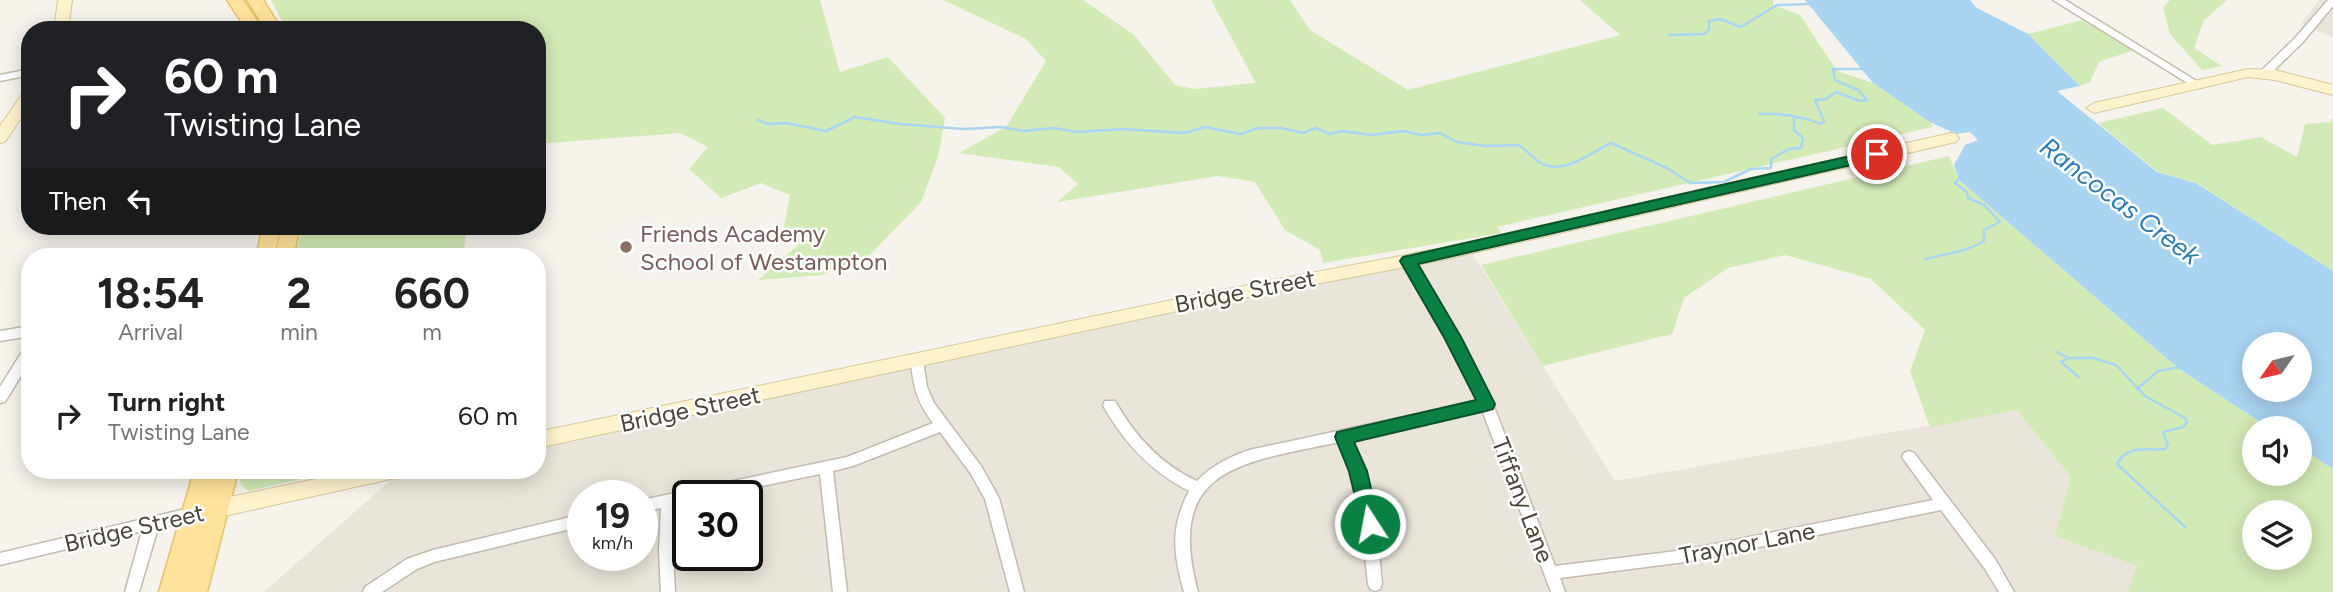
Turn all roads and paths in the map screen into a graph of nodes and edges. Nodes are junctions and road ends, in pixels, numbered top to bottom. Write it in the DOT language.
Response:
graph roads {
  1 [pos="65,0"];
  2 [pos="235,0"];
  3 [pos="255,0"];
  4 [pos="2058,0"];
  5 [pos="2331,5"];
  6 [pos="63,21"];
  7 [pos="249,21"];
  8 [pos="268,21"];
  9 [pos="2265,73"];
  10 [pos="21,74"];
  11 [pos="0,78"];
  12 [pos="2198,85"];
  13 [pos="2333,90"];
  14 [pos="21,106"];
  15 [pos="2094,108"];
  16 [pos="0,138"];
  17 [pos="1951,138"];
  18 [pos="1408,261"];
  19 [pos="21,332"];
  20 [pos="0,336"];
  21 [pos="917,361"];
  22 [pos="21,364"];
  23 [pos="0,398"];
  24 [pos="1486,404"];
  25 [pos="1110,405"];
  26 [pos="941,426"];
  27 [pos="1344,437"];
  28 [pos="546,438"];
  29 [pos="1909,457"];
  30 [pos="826,466"];
  31 [pos="203,479"];
  32 [pos="225,479"];
  33 [pos="354,479"];
  34 [pos="762,480"];
  35 [pos="1197,488"];
  36 [pos="672,499"];
  37 [pos="669,500"];
  38 [pos="658,502"];
  39 [pos="1942,504"];
  40 [pos="217,509"];
  41 [pos="194,513"];
  42 [pos="152,523"];
  43 [pos="567,524"];
  44 [pos="0,559"];
  45 [pos="1550,573"];
  46 [pos="1375,584"];
  47 [pos="132,592"];
  48 [pos="172,592"];
  49 [pos="195,592"];
  50 [pos="370,592"];
  51 [pos="668,592"];
  52 [pos="841,592"];
  53 [pos="1017,592"];
  54 [pos="1191,592"];
  55 [pos="1558,592"];
  56 [pos="2007,592"];
  1 -- 6 [label="main road"];
  2 -- 7 [label="main road"];
  3 -- 8 [label="main road"];
  4 -- 12 [label="street"];
  5 -- 9 [label="street"];
  9 -- 12 [label="main road"];
  9 -- 13 [label="main road"];
  10 -- 11 [label="street"];
  12 -- 15 [label="main road"];
  14 -- 16 [label="main road"];
  17 -- 18 [label="main road, Bridge Street"];
  18 -- 21 [label="main road, Bridge Street"];
  18 -- 24 [label="street, Tiffany Lane"];
  19 -- 20 [label="street"];
  21 -- 26 [label="street"];
  21 -- 28 [label="main road, Bridge Street"];
  22 -- 23 [label="street"];
  24 -- 27 [label="street"];
  24 -- 45 [label="street, Tiffany Lane"];
  25 -- 35 [label="street"];
  26 -- 30 [label="street"];
  26 -- 53 [label="street"];
  27 -- 35 [label="street"];
  27 -- 46 [label="street"];
  29 -- 39 [label="street"];
  30 -- 34 [label="street"];
  30 -- 52 [label="street"];
  31 -- 41 [label="main road"];
  32 -- 40 [label="main road"];
  33 -- 40 [label="main road, Bridge Street"];
  35 -- 54 [label="street"];
  36 -- 37 [label="street"];
  37 -- 38 [label="street"];
  37 -- 51 [label="street"];
  39 -- 45 [label="street, Traynor Lane"];
  39 -- 56 [label="street"];
  40 -- 41 [label="main road, Bridge Street"];
  40 -- 49 [label="main road"];
  41 -- 42 [label="street, Bridge Street"];
  41 -- 48 [label="main road"];
  42 -- 44 [label="street, Bridge Street"];
  42 -- 47 [label="street"];
  43 -- 50 [label="street"];
  45 -- 55 [label="street, Tiffany Lane"];
}
